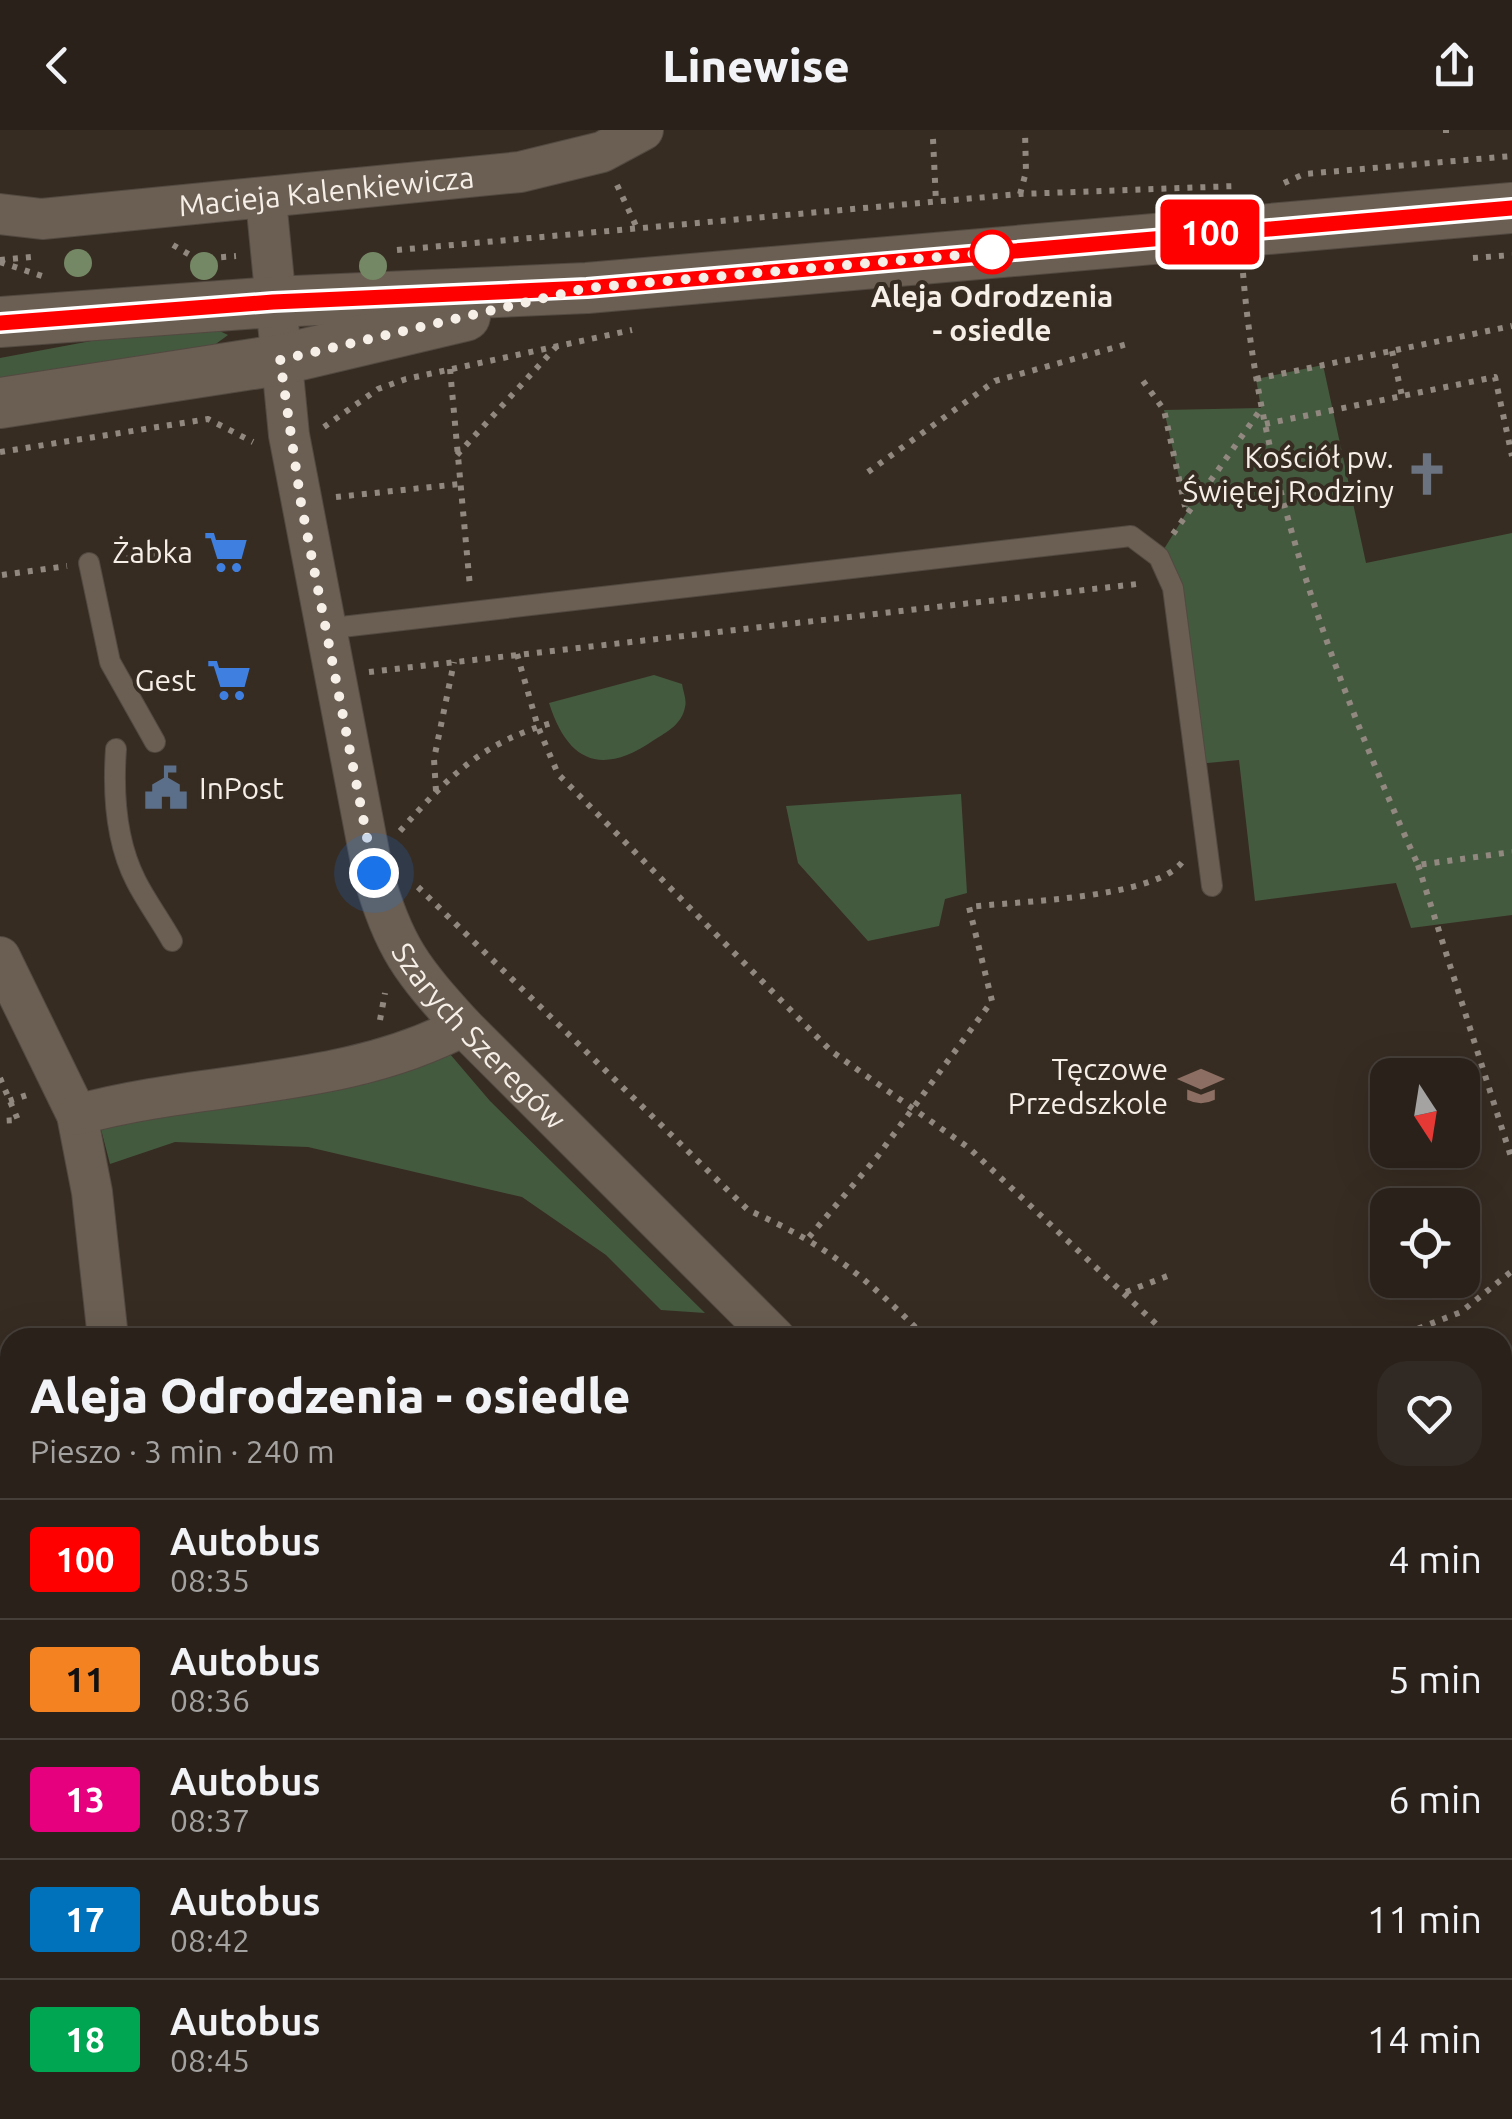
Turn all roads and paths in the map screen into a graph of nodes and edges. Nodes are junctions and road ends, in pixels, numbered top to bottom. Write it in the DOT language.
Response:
graph roads {
  1 [pos="643,130"];
  2 [pos="1024,131"];
  3 [pos="933,138"];
  4 [pos="597,141"];
  5 [pos="1512,156"];
  6 [pos="1255,186"];
  7 [pos="1274,187"];
  8 [pos="1020,194"];
  9 [pos="266,200"];
  10 [pos="936,202"];
  11 [pos="1512,208"];
  12 [pos="0,214"];
  13 [pos="637,229"];
  14 [pos="154,246"];
  15 [pos="399,250"];
  16 [pos="1512,255"];
  17 [pos="247,256"];
  18 [pos="38,257"];
  19 [pos="1452,259"];
  20 [pos="0,260"];
  21 [pos="1231,262"];
  22 [pos="587,288"];
  23 [pos="273,302"];
  24 [pos="0,322"];
  25 [pos="1512,326"];
  26 [pos="645,327"];
  27 [pos="1132,342"];
  28 [pos="556,346"];
  29 [pos="1392,351"];
  30 [pos="280,360"];
  31 [pos="450,369"];
  32 [pos="1256,380"];
  33 [pos="1143,381"];
  34 [pos="1402,396"];
  35 [pos="0,403"];
  36 [pos="1262,408"];
  37 [pos="1265,424"];
  38 [pos="248,443"];
  39 [pos="271,444"];
  40 [pos="0,452"];
  41 [pos="457,455"];
  42 [pos="1512,456"];
  43 [pos="868,472"];
  44 [pos="460,484"];
  45 [pos="335,497"];
  46 [pos="89,563"];
  47 [pos="1148,593"];
  48 [pos="471,598"];
  49 [pos="340,627"];
  50 [pos="517,654"];
  51 [pos="454,662"];
  52 [pos="364,672"];
  53 [pos="367,690"];
  54 [pos="555,722"];
  55 [pos="538,726"];
  56 [pos="155,742"];
  57 [pos="116,749"];
  58 [pos="436,791"];
  59 [pos="388,826"];
  60 [pos="1512,852"];
  61 [pos="1186,856"];
  62 [pos="1418,866"];
  63 [pos="413,881"];
  64 [pos="1212,886"];
  65 [pos="172,941"];
  66 [pos="0,956"];
  67 [pos="384,978"];
  68 [pos="463,1026"];
  69 [pos="372,1031"];
  70 [pos="0,1078"];
  71 [pos="911,1111"];
  72 [pos="77,1115"];
  73 [pos="0,1121"];
  74 [pos="1512,1160"];
  75 [pos="809,1237"];
  76 [pos="1512,1272"];
  77 [pos="1170,1275"];
  78 [pos="1126,1292"];
  79 [pos="107,1328"];
  80 [pos="765,1328"];
  81 [pos="916,1328"];
  82 [pos="1161,1328"];
  83 [pos="1420,1328"];
  1 -- 4 [label="street, Macieja Kalenkiewicza"];
  2 -- 8 [label="path"];
  3 -- 10 [label="path"];
  4 -- 9 [label="street, Macieja Kalenkiewicza"];
  4 -- 13 [label="path"];
  5 -- 7 [label="path"];
  6 -- 8 [label="path"];
  8 -- 10 [label="path"];
  9 -- 12 [label="street, Macieja Kalenkiewicza"];
  9 -- 23 [label="street, Szarych Szeregów"];
  10 -- 13 [label="path"];
  11 -- 22 [label="street"];
  13 -- 15 [label="path"];
  14 -- 17 [label="path"];
  16 -- 19 [label="path"];
  18 -- 20 [label="path"];
  21 -- 32 [label="path"];
  22 -- 23 [label="street"];
  22 -- 30 [label="street"];
  23 -- 24 [label="street"];
  23 -- 30 [label="street, Szarych Szeregów"];
  25 -- 29 [label="path"];
  26 -- 28 [label="path"];
  27 -- 43 [label="path"];
  28 -- 31 [label="path"];
  28 -- 41 [label="path"];
  29 -- 32 [label="path"];
  29 -- 34 [label="path"];
  30 -- 35 [label="street"];
  30 -- 39 [label="street, Szarych Szeregów"];
  31 -- 39 [label="path"];
  31 -- 41 [label="path"];
  32 -- 36 [label="path"];
  33 -- 36 [label="path"];
  34 -- 37 [label="path"];
  34 -- 42 [label="path"];
  36 -- 37 [label="path"];
  37 -- 62 [label="path"];
  38 -- 39 [label="path"];
  38 -- 39 [label="path"];
  38 -- 40 [label="path"];
  39 -- 49 [label="street, Szarych Szeregów"];
  41 -- 44 [label="path"];
  44 -- 45 [label="path"];
  44 -- 48 [label="path"];
  46 -- 56 [label="lane"];
  47 -- 50 [label="path"];
  49 -- 52 [label="path"];
  49 -- 64 [label="lane"];
  49 -- 68 [label="street, Szarych Szeregów"];
  50 -- 51 [label="path"];
  50 -- 55 [label="path"];
  51 -- 52 [label="path"];
  51 -- 58 [label="path"];
  52 -- 53 [label="path"];
  54 -- 55 [label="path"];
  55 -- 58 [label="path"];
  55 -- 71 [label="path"];
  57 -- 65 [label="lane"];
  58 -- 59 [label="path"];
  60 -- 62 [label="path"];
  61 -- 71 [label="path"];
  62 -- 74 [label="path"];
  63 -- 75 [label="path"];
  66 -- 72 [label="street"];
  67 -- 69 [label="path"];
  68 -- 72 [label="street"];
  68 -- 80 [label="street, Szarych Szeregów"];
  70 -- 73 [label="path"];
  71 -- 75 [label="path"];
  71 -- 78 [label="path"];
  72 -- 79 [label="street"];
  75 -- 81 [label="path"];
  76 -- 83 [label="path"];
  77 -- 78 [label="path"];
  78 -- 82 [label="path"];
}
